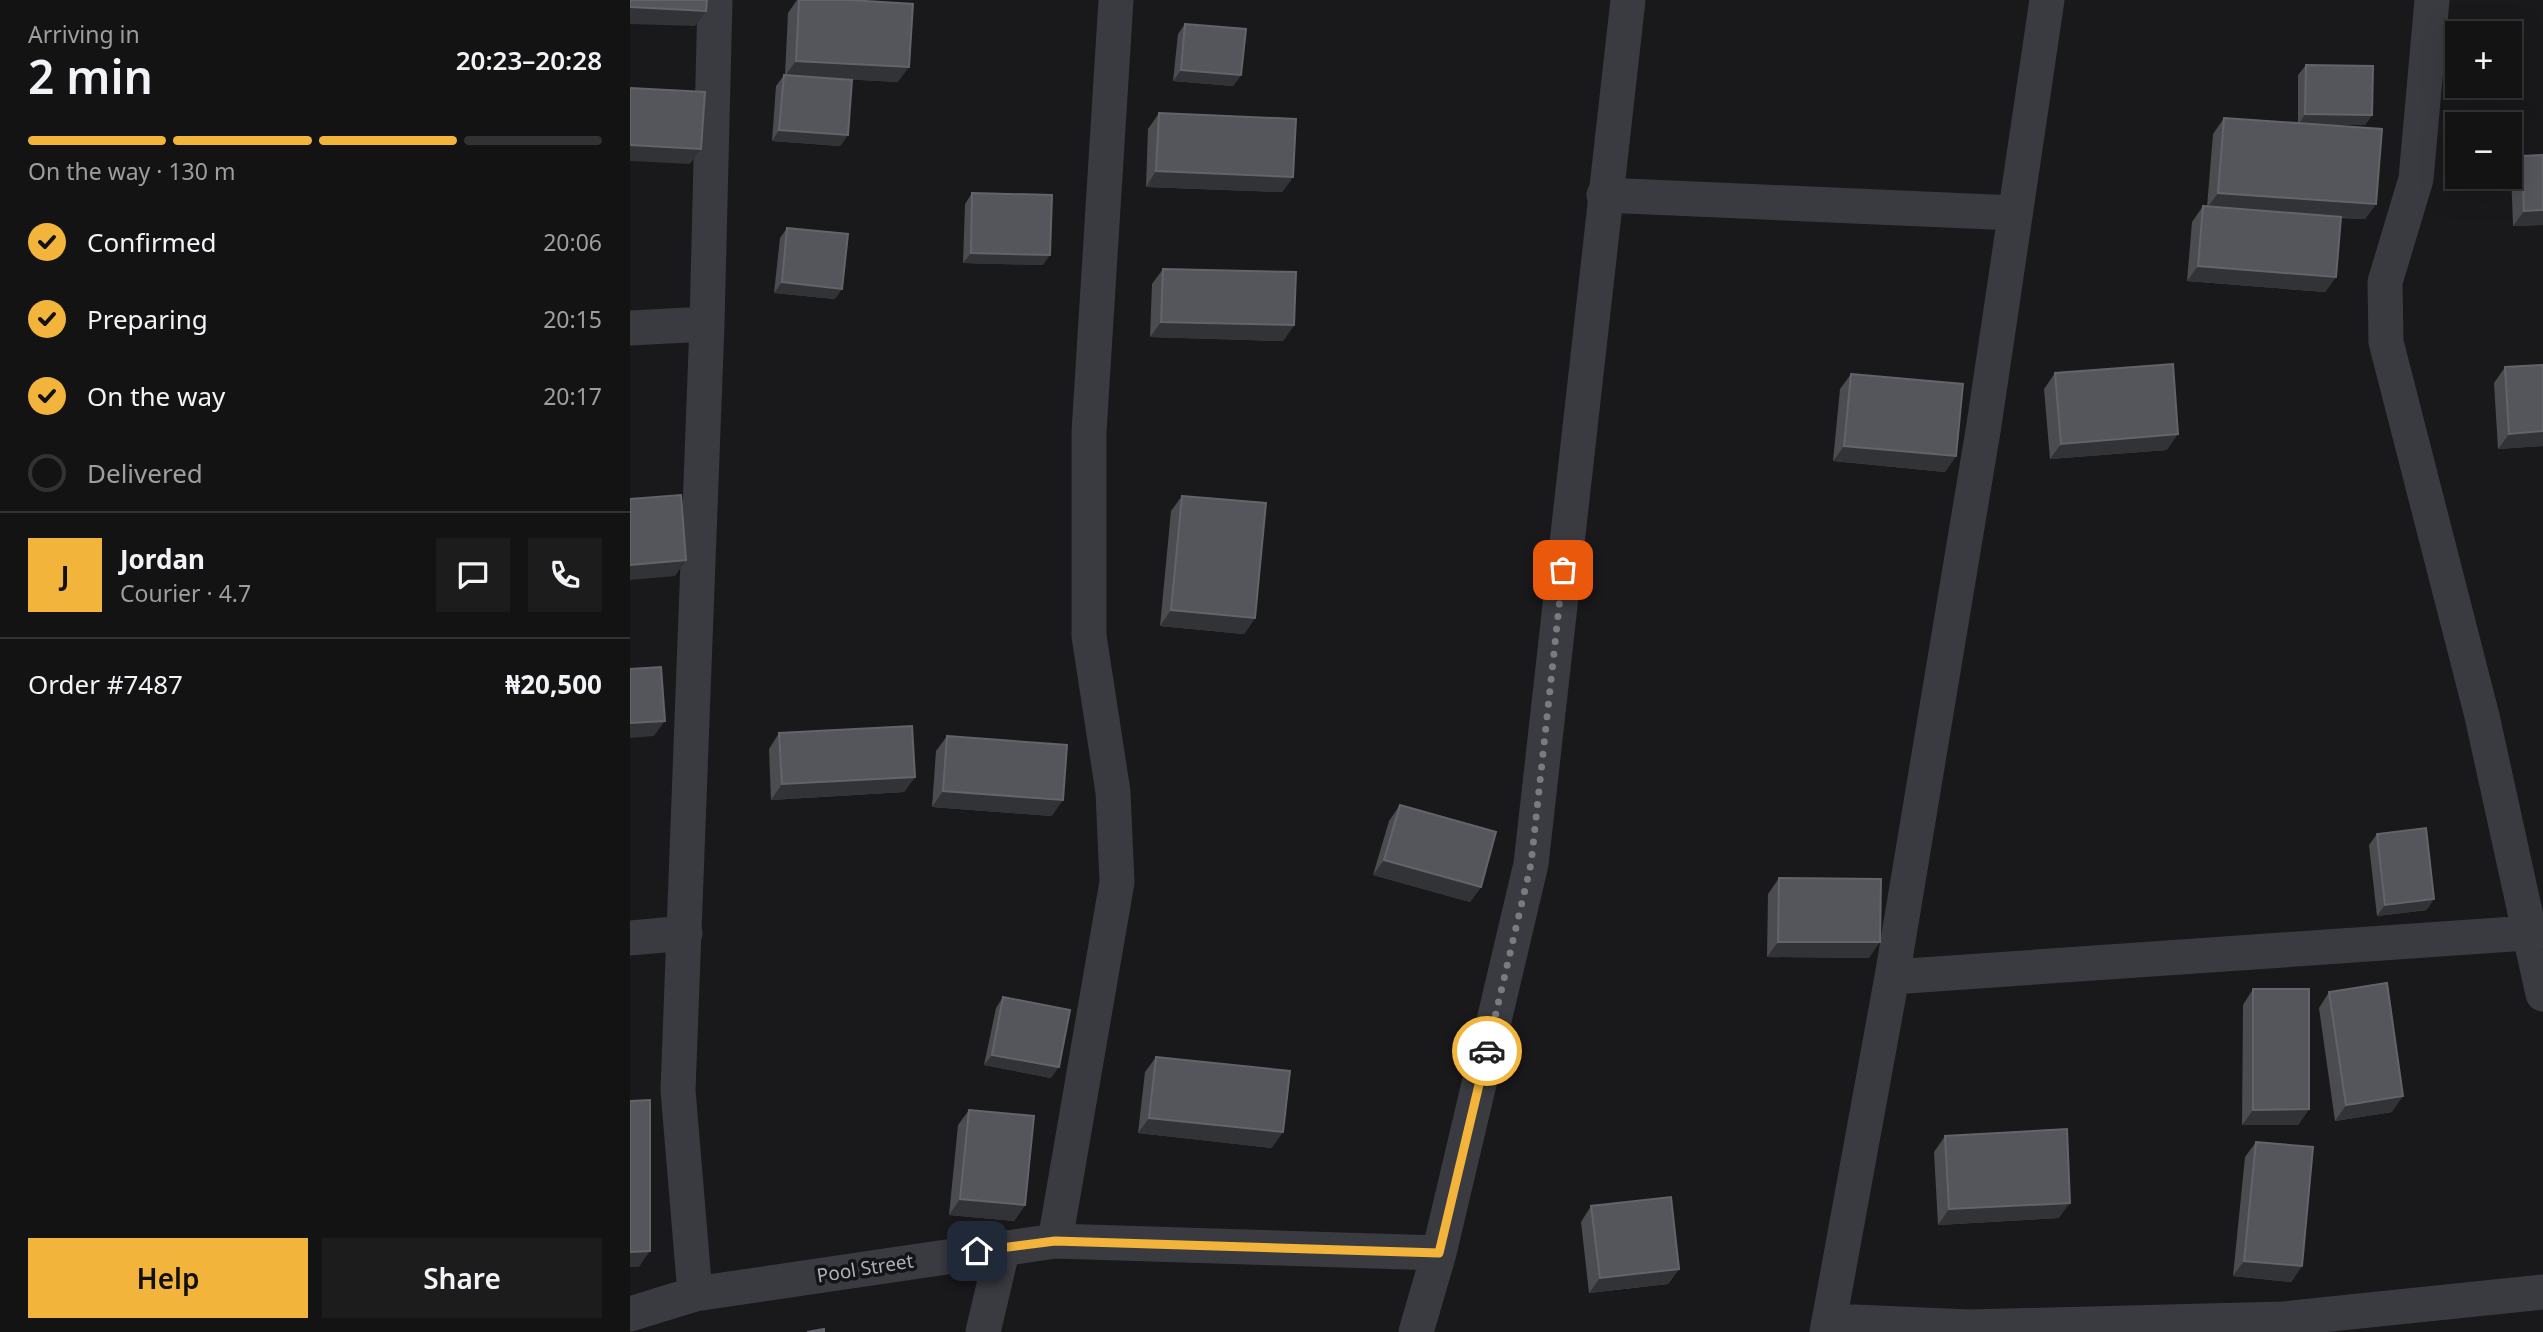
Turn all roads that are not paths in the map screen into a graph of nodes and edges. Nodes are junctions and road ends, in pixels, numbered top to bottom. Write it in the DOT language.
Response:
graph roads {
  1 [pos="715,0"];
  2 [pos="1116,0"];
  3 [pos="1628,0"];
  4 [pos="2047,0"];
  5 [pos="2432,0"];
  6 [pos="1604,195"];
  7 [pos="2015,213"];
  8 [pos="707,324"];
  9 [pos="630,328"];
  10 [pos="685,933"];
  11 [pos="2536,933"];
  12 [pos="630,938"];
  13 [pos="1892,977"];
  14 [pos="2543,994"];
  15 [pos="1055,1241"];
  16 [pos="1003,1248"];
  17 [pos="1439,1253"];
  18 [pos="2543,1292"];
  19 [pos="695,1294"];
  20 [pos="630,1314"];
  21 [pos="1830,1326"];
  22 [pos="983,1332"];
  23 [pos="1416,1332"];
  1 -- 8 [label="street"];
  2 -- 15 [label="street"];
  3 -- 6 [label="street"];
  4 -- 7 [label="street"];
  5 -- 11 [label="street"];
  6 -- 7 [label="street"];
  6 -- 17 [label="street"];
  7 -- 13 [label="street"];
  8 -- 9 [label="street"];
  8 -- 10 [label="street"];
  10 -- 12 [label="street"];
  10 -- 19 [label="street"];
  11 -- 13 [label="street"];
  11 -- 14 [label="street"];
  13 -- 21 [label="street"];
  15 -- 16 [label="street, Pool Street"];
  15 -- 17 [label="street, Pool Street"];
  16 -- 19 [label="street, Pool Street"];
  16 -- 22 [label="street"];
  17 -- 23 [label="street"];
  18 -- 21 [label="street"];
  19 -- 20 [label="street, Pool Street"];
}
